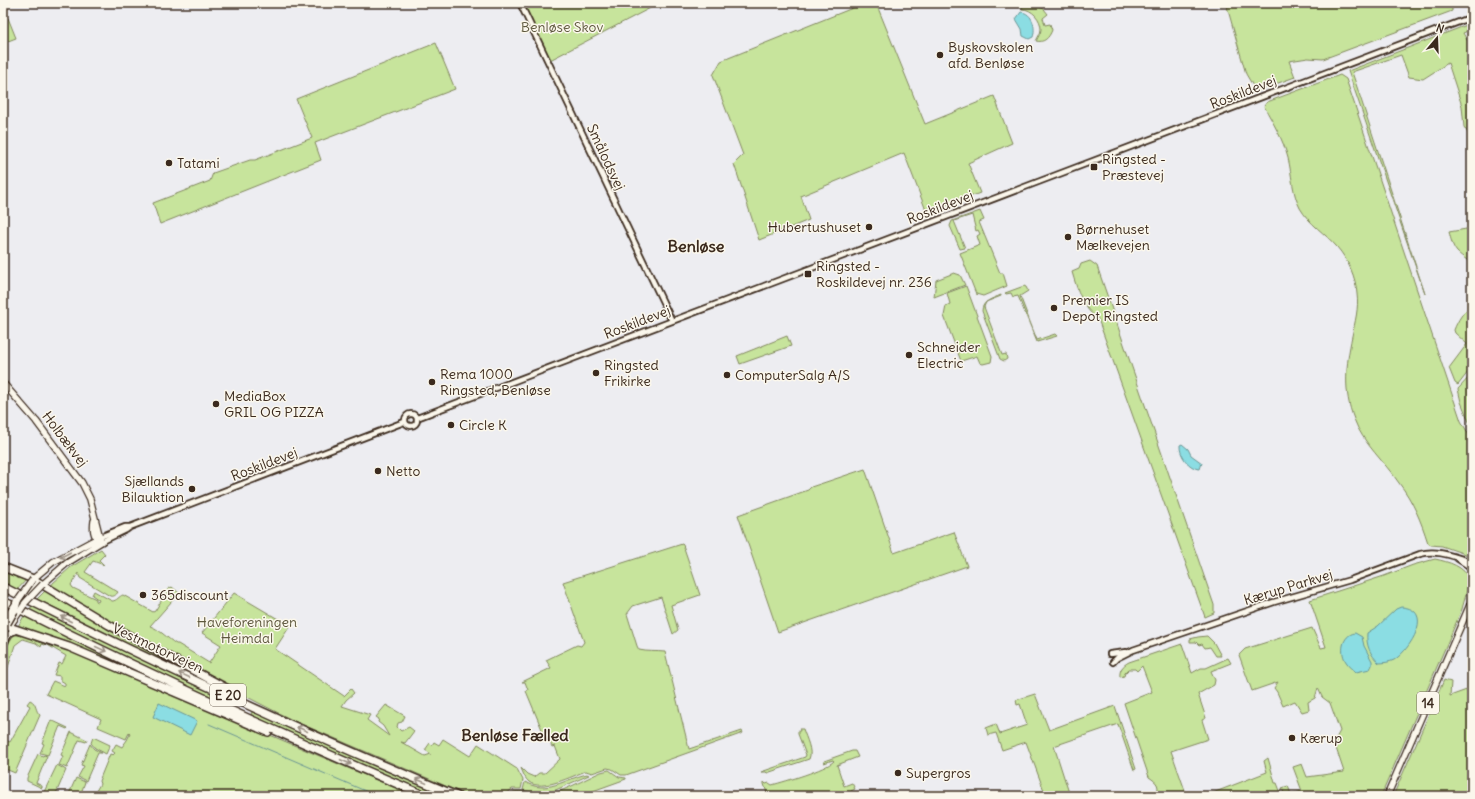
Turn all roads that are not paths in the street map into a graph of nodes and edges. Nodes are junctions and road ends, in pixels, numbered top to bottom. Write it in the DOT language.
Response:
graph roads {
  1 [pos="520,3"];
  2 [pos="1472,17"];
  3 [pos="672,321"];
  4 [pos="3,383"];
  5 [pos="417,418"];
  6 [pos="404,422"];
  7 [pos="99,539"];
  8 [pos="1451,555"];
  9 [pos="1472,562"];
  10 [pos="3,567"];
  11 [pos="1472,568"];
  12 [pos="34,580"];
  13 [pos="43,584"];
  14 [pos="3,587"];
  15 [pos="17,600"];
  16 [pos="1472,600"];
  17 [pos="3,601"];
  18 [pos="25,603"];
  19 [pos="1470,607"];
  20 [pos="6,624"];
  21 [pos="17,630"];
  22 [pos="3,639"];
  23 [pos="3,646"];
  24 [pos="1133,650"];
  25 [pos="1110,654"];
  26 [pos="1113,662"];
  27 [pos="280,720"];
  28 [pos="328,755"];
  29 [pos="426,796"];
  30 [pos="457,796"];
  31 [pos="1387,796"];
  1 -- 3 [label="street, Smålodsvej"];
  2 -- 3 [label="street, Roskildevej"];
  3 -- 5 [label="street, Roskildevej"];
  4 -- 7 [label="main road, Holbækvej"];
  5 -- 6 [label="street"];
  5 -- 6 [label="street"];
  6 -- 7 [label="street, Roskildevej"];
  7 -- 12 [label="main road, one-way"];
  7 -- 13 [label="main road"];
  8 -- 9 [label="street, Kærup Parkvej"];
  8 -- 11 [label="street, Kærup Parkvej"];
  8 -- 24 [label="street, Kærup Parkvej"];
  10 -- 12 [label="highway"];
  12 -- 13 [label="highway"];
  12 -- 15 [label="main road, bridge"];
  12 -- 18 [label="main road"];
  13 -- 18 [label="main road, bridge"];
  13 -- 27 [label="highway"];
  27 -- 14 [label="highway, Vestmotorvejen / E 20, one-way"];
  15 -- 20 [label="highway, bridge"];
  16 -- 19 [label="main road, 14"];
  17 -- 28 [label="highway, Vestmotorvejen / E 20, one-way"];
  18 -- 20 [label="main road, bridge"];
  19 -- 31 [label="main road, 14"];
  20 -- 21 [label="highway"];
  20 -- 22 [label="street"];
  21 -- 23 [label="street"];
  21 -- 28 [label="highway"];
  24 -- 25 [label="street, Kærup Parkvej"];
  24 -- 26 [label="street, Kærup Parkvej"];
  30 -- 27 [label="highway, Vestmotorvejen / E 20, one-way"];
  28 -- 29 [label="highway, Vestmotorvejen / E 20, one-way"];
}
